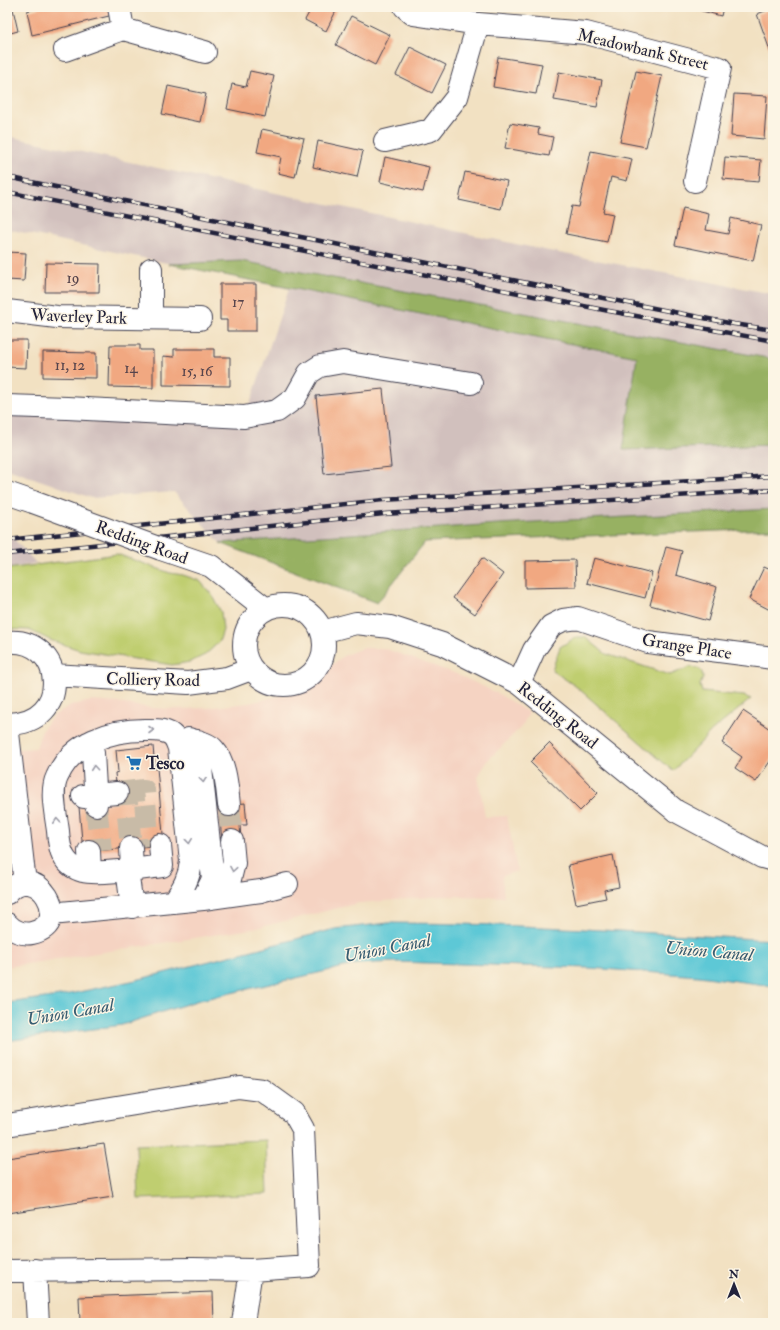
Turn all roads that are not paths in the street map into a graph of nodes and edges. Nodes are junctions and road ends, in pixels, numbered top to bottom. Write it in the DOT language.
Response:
graph roads {
  1 [pos="119,7"];
  2 [pos="405,7"];
  3 [pos="478,24"];
  4 [pos="123,29"];
  5 [pos="66,50"];
  6 [pos="205,52"];
  7 [pos="385,141"];
  8 [pos="695,180"];
  9 [pos="151,269"];
  10 [pos="7,311"];
  11 [pos="151,318"];
  12 [pos="200,319"];
  13 [pos="471,383"];
  14 [pos="7,406"];
  15 [pos="7,493"];
  16 [pos="266,609"];
  17 [pos="322,632"];
  18 [pos="7,642"];
  19 [pos="773,658"];
  20 [pos="251,669"];
  21 [pos="53,675"];
  22 [pos="519,683"];
  23 [pos="7,724"];
  24 [pos="173,736"];
  25 [pos="198,741"];
  26 [pos="88,743"];
  27 [pos="101,799"];
  28 [pos="229,805"];
  29 [pos="232,841"];
  30 [pos="773,860"];
  31 [pos="288,884"];
  32 [pos="16,888"];
  33 [pos="226,895"];
  34 [pos="203,899"];
  35 [pos="174,902"];
  36 [pos="132,907"];
  37 [pos="51,914"];
  38 [pos="7,924"];
  39 [pos="7,1125"];
  40 [pos="35,1270"];
  41 [pos="251,1270"];
  42 [pos="7,1271"];
  43 [pos="38,1323"];
  44 [pos="243,1323"];
  1 -- 4 [label="street"];
  2 -- 3 [label="street, Meadowbank Street"];
  3 -- 7 [label="street"];
  3 -- 8 [label="street, Meadowbank Street"];
  4 -- 5 [label="street"];
  4 -- 6 [label="street"];
  9 -- 11 [label="street, Waverley Park"];
  10 -- 11 [label="street, Waverley Park"];
  11 -- 12 [label="street, Waverley Park"];
  13 -- 14 [label="street"];
  15 -- 16 [label="street, Redding Road, bridge"];
  16 -- 17 [label="street"];
  16 -- 20 [label="street"];
  17 -- 20 [label="street"];
  17 -- 22 [label="street, Redding Road"];
  18 -- 21 [label="street"];
  19 -- 22 [label="street, Grange Place"];
  20 -- 21 [label="street, Colliery Road"];
  21 -- 23 [label="street"];
  22 -- 30 [label="street, Redding Road"];
  23 -- 32 [label="street"];
  24 -- 25 [label="street"];
  26 -- 24 [label="street, one-way"];
  24 -- 35 [label="street, one-way"];
  25 -- 28 [label="street"];
  25 -- 34 [label="street, one-way"];
  27 -- 26 [label="street, one-way"];
  36 -- 26 [label="street, one-way"];
  29 -- 33 [label="street, one-way"];
  31 -- 33 [label="street"];
  32 -- 37 [label="street"];
  33 -- 34 [label="street"];
  34 -- 35 [label="street"];
  35 -- 36 [label="street"];
  36 -- 37 [label="street"];
  37 -- 38 [label="street"];
  39 -- 41 [label="street"];
  40 -- 41 [label="street"];
  40 -- 42 [label="street"];
  40 -- 43 [label="street"];
  41 -- 44 [label="street"];
}
